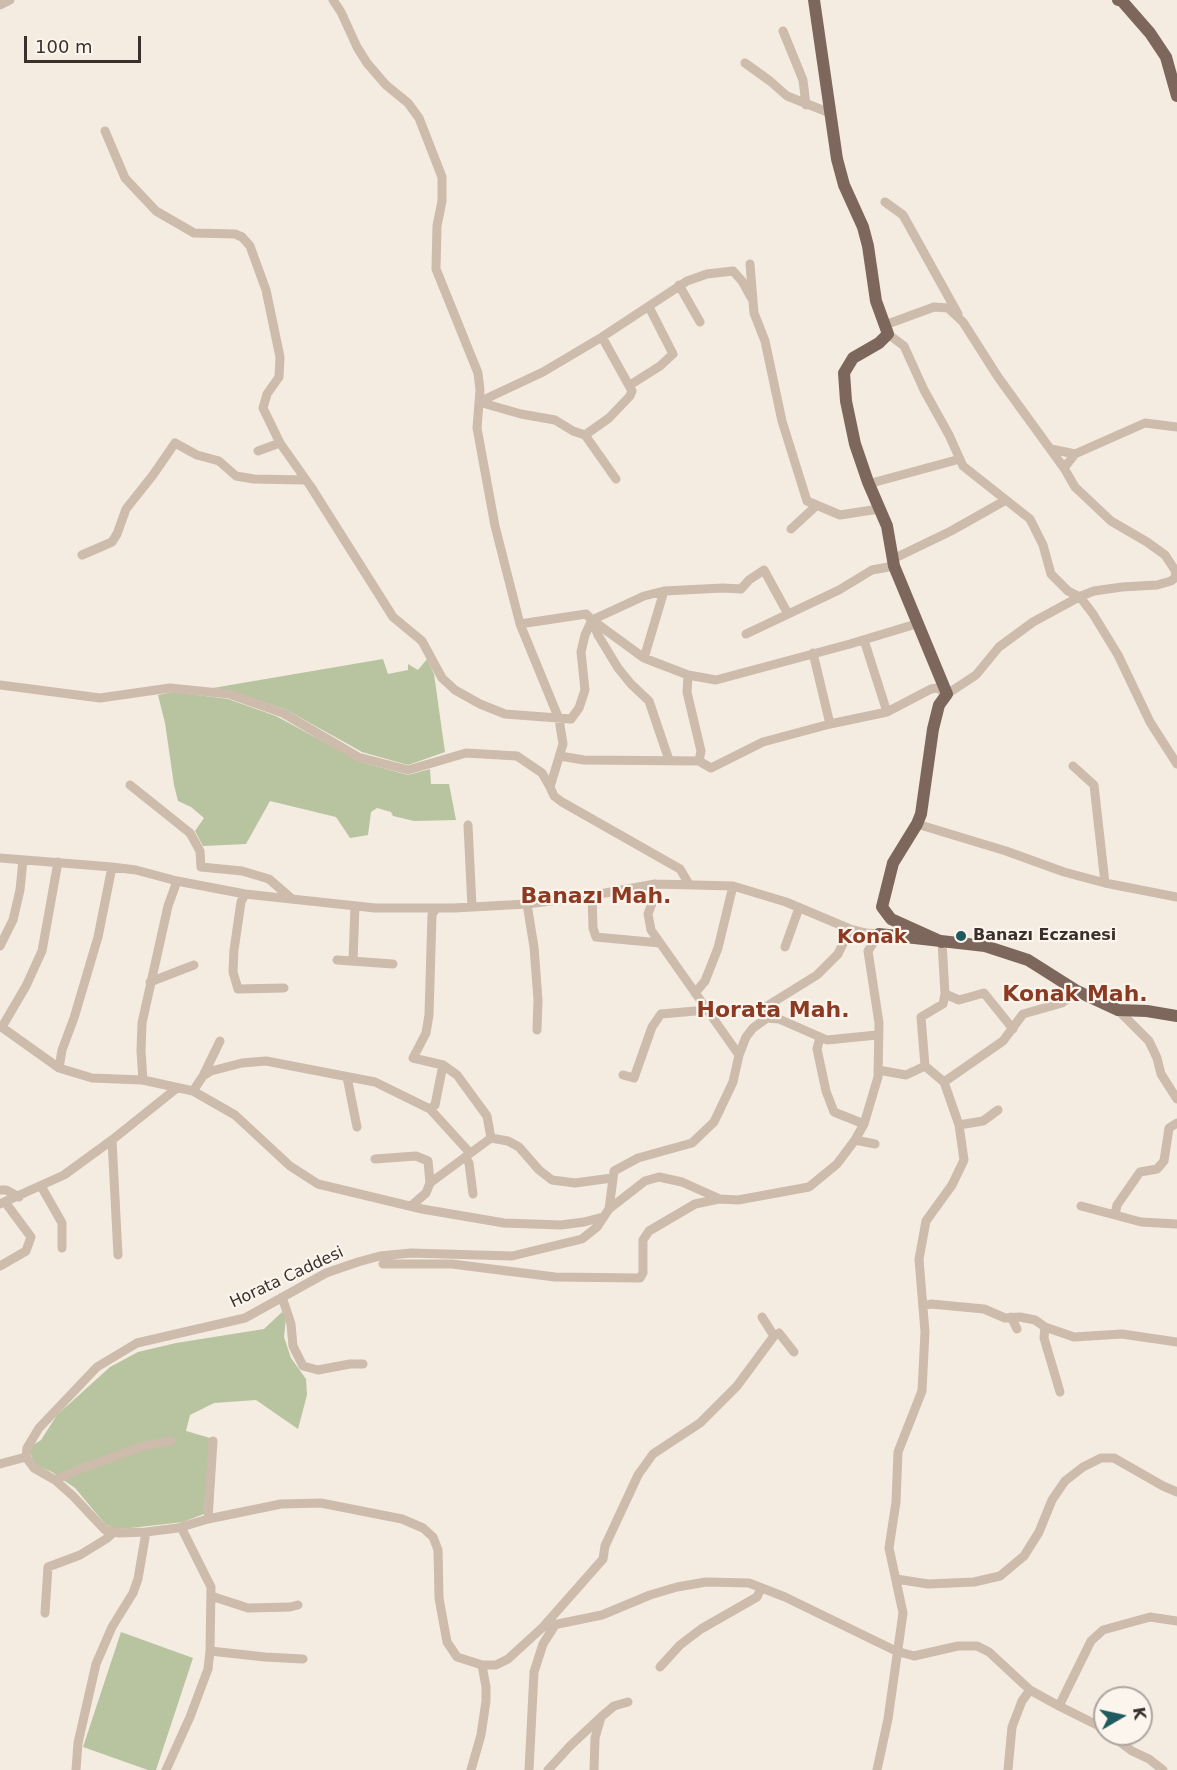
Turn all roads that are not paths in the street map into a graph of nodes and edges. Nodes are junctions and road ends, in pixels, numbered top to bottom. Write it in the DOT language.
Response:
graph roads {
  1 [pos="10,0"];
  2 [pos="333,0"];
  3 [pos="814,0"];
  4 [pos="1118,0"];
  5 [pos="0,5"];
  6 [pos="783,32"];
  7 [pos="745,63"];
  8 [pos="1177,96"];
  9 [pos="806,105"];
  10 [pos="830,113"];
  11 [pos="105,131"];
  12 [pos="885,202"];
  13 [pos="750,264"];
  14 [pos="679,285"];
  15 [pos="752,299"];
  16 [pos="649,307"];
  17 [pos="962,321"];
  18 [pos="700,322"];
  19 [pos="886,330"];
  20 [pos="603,337"];
  21 [pos="630,385"];
  22 [pos="479,402"];
  23 [pos="1177,427"];
  24 [pos="585,435"];
  25 [pos="280,443"];
  26 [pos="1051,449"];
  27 [pos="258,451"];
  28 [pos="1075,454"];
  29 [pos="960,459"];
  30 [pos="1064,468"];
  31 [pos="616,479"];
  32 [pos="306,480"];
  33 [pos="868,484"];
  34 [pos="1006,500"];
  35 [pos="816,506"];
  36 [pos="879,509"];
  37 [pos="790,529"];
  38 [pos="82,555"];
  39 [pos="893,563"];
  40 [pos="1177,577"];
  41 [pos="664,591"];
  42 [pos="1080,597"];
  43 [pos="788,614"];
  44 [pos="592,620"];
  45 [pos="520,624"];
  46 [pos="916,624"];
  47 [pos="746,634"];
  48 [pos="864,640"];
  49 [pos="813,653"];
  50 [pos="644,657"];
  51 [pos="688,675"];
  52 [pos="0,685"];
  53 [pos="947,694"];
  54 [pos="887,712"];
  55 [pos="559,719"];
  56 [pos="830,724"];
  57 [pos="560,756"];
  58 [pos="669,760"];
  59 [pos="699,761"];
  60 [pos="1177,764"];
  61 [pos="1073,766"];
  62 [pos="130,785"];
  63 [pos="550,787"];
  64 [pos="917,824"];
  65 [pos="468,825"];
  66 [pos="0,858"];
  67 [pos="23,860"];
  68 [pos="58,862"];
  69 [pos="112,867"];
  70 [pos="177,881"];
  71 [pos="1105,883"];
  72 [pos="655,884"];
  73 [pos="690,884"];
  74 [pos="733,886"];
  75 [pos="245,894"];
  76 [pos="592,895"];
  77 [pos="1177,897"];
  78 [pos="293,899"];
  79 [pos="527,904"];
  80 [pos="355,906"];
  81 [pos="472,907"];
  82 [pos="436,908"];
  83 [pos="799,908"];
  84 [pos="850,929"];
  85 [pos="873,934"];
  86 [pos="942,942"];
  87 [pos="660,943"];
  88 [pos="0,946"];
  89 [pos="785,947"];
  90 [pos="337,960"];
  91 [pos="353,961"];
  92 [pos="393,964"];
  93 [pos="194,965"];
  94 [pos="150,982"];
  95 [pos="284,988"];
  96 [pos="1077,991"];
  97 [pos="695,993"];
  98 [pos="945,994"];
  99 [pos="707,1010"];
  100 [pos="1118,1010"];
  101 [pos="1177,1016"];
  102 [pos="767,1018"];
  103 [pos="1,1027"];
  104 [pos="1013,1029"];
  105 [pos="537,1030"];
  106 [pos="878,1035"];
  107 [pos="820,1038"];
  108 [pos="220,1041"];
  109 [pos="739,1054"];
  110 [pos="443,1065"];
  111 [pos="925,1066"];
  112 [pos="59,1068"];
  113 [pos="878,1070"];
  114 [pos="623,1075"];
  115 [pos="202,1076"];
  116 [pos="347,1077"];
  117 [pos="143,1080"];
  118 [pos="944,1082"];
  119 [pos="177,1088"];
  120 [pos="193,1091"];
  121 [pos="1177,1100"];
  122 [pos="430,1109"];
  123 [pos="998,1110"];
  124 [pos="1177,1123"];
  125 [pos="864,1124"];
  126 [pos="959,1125"];
  127 [pos="357,1127"];
  128 [pos="491,1138"];
  129 [pos="112,1140"];
  130 [pos="855,1140"];
  131 [pos="875,1144"];
  132 [pos="468,1155"];
  133 [pos="375,1159"];
  134 [pos="612,1178"];
  135 [pos="430,1183"];
  136 [pos="41,1186"];
  137 [pos="0,1190"];
  138 [pos="473,1194"];
  139 [pos="18,1197"];
  140 [pos="720,1199"];
  141 [pos="3,1203"];
  142 [pos="411,1206"];
  143 [pos="1081,1206"];
  144 [pos="609,1209"];
  145 [pos="1115,1215"];
  146 [pos="603,1217"];
  147 [pos="1177,1224"];
  148 [pos="62,1248"];
  149 [pos="118,1255"];
  150 [pos="383,1264"];
  151 [pos="0,1266"];
  152 [pos="282,1296"];
  153 [pos="923,1306"];
  154 [pos="762,1317"];
  155 [pos="1011,1317"];
  156 [pos="1045,1326"];
  157 [pos="1017,1329"];
  158 [pos="774,1336"];
  159 [pos="1177,1342"];
  160 [pos="794,1352"];
  161 [pos="363,1364"];
  162 [pos="1060,1392"];
  163 [pos="213,1441"];
  164 [pos="171,1442"];
  165 [pos="26,1457"];
  166 [pos="0,1464"];
  167 [pos="55,1480"];
  168 [pos="1177,1492"];
  169 [pos="208,1519"];
  170 [pos="181,1527"];
  171 [pos="114,1532"];
  172 [pos="146,1532"];
  173 [pos="881,1560"];
  174 [pos="892,1565"];
  175 [pos="896,1579"];
  176 [pos="760,1588"];
  177 [pos="211,1596"];
  178 [pos="298,1605"];
  179 [pos="45,1613"];
  180 [pos="1177,1621"];
  181 [pos="555,1625"];
  182 [pos="543,1628"];
  183 [pos="210,1650"];
  184 [pos="896,1651"];
  185 [pos="303,1659"];
  186 [pos="482,1665"];
  187 [pos="660,1667"];
  188 [pos="1030,1690"];
  189 [pos="628,1702"];
  190 [pos="1059,1706"];
  191 [pos="601,1718"];
  192 [pos="1093,1723"];
  193 [pos="1125,1746"];
  194 [pos="76,1770"];
  195 [pos="166,1770"];
  196 [pos="471,1770"];
  197 [pos="529,1770"];
  198 [pos="548,1770"];
  199 [pos="594,1770"];
  200 [pos="877,1770"];
  201 [pos="1008,1770"];
  202 [pos="1163,1770"];
  1 -- 5 [label="street"];
  2 -- 22 [label="street"];
  3 -- 10 [label="main road"];
  4 -- 8 [label="main road"];
  6 -- 9 [label="street"];
  7 -- 9 [label="street"];
  9 -- 10 [label="street"];
  10 -- 19 [label="main road"];
  11 -- 25 [label="street"];
  12 -- 17 [label="street"];
  13 -- 15 [label="street"];
  14 -- 15 [label="street"];
  14 -- 16 [label="street"];
  14 -- 18 [label="street"];
  15 -- 35 [label="street"];
  16 -- 20 [label="street"];
  16 -- 21 [label="street"];
  17 -- 19 [label="street"];
  17 -- 26 [label="street"];
  19 -- 29 [label="street"];
  19 -- 33 [label="main road"];
  20 -- 21 [label="street"];
  20 -- 22 [label="street"];
  21 -- 24 [label="street"];
  22 -- 24 [label="street"];
  22 -- 45 [label="street"];
  23 -- 28 [label="street"];
  24 -- 31 [label="street"];
  25 -- 27 [label="street"];
  25 -- 32 [label="street"];
  26 -- 28 [label="street"];
  26 -- 30 [label="street"];
  28 -- 30 [label="street"];
  29 -- 33 [label="street"];
  29 -- 34 [label="street"];
  30 -- 40 [label="street"];
  32 -- 38 [label="street"];
  32 -- 55 [label="street"];
  33 -- 36 [label="main road"];
  34 -- 39 [label="street"];
  34 -- 42 [label="street"];
  35 -- 36 [label="street"];
  35 -- 37 [label="street"];
  36 -- 39 [label="main road"];
  39 -- 43 [label="street"];
  39 -- 46 [label="main road"];
  40 -- 42 [label="street"];
  41 -- 43 [label="street"];
  41 -- 44 [label="street"];
  41 -- 50 [label="street"];
  42 -- 53 [label="street"];
  42 -- 60 [label="street"];
  43 -- 47 [label="street"];
  44 -- 45 [label="street"];
  44 -- 50 [label="street"];
  44 -- 55 [label="street"];
  44 -- 58 [label="street"];
  45 -- 55 [label="street"];
  46 -- 48 [label="street"];
  46 -- 53 [label="main road"];
  48 -- 49 [label="street"];
  48 -- 54 [label="street"];
  49 -- 51 [label="street"];
  49 -- 56 [label="street"];
  50 -- 51 [label="street"];
  51 -- 59 [label="street"];
  52 -- 63 [label="street"];
  53 -- 54 [label="street"];
  53 -- 64 [label="main road"];
  54 -- 56 [label="street"];
  55 -- 57 [label="street"];
  56 -- 59 [label="street"];
  57 -- 58 [label="street"];
  57 -- 63 [label="street"];
  58 -- 59 [label="street"];
  61 -- 71 [label="street"];
  62 -- 78 [label="street"];
  63 -- 73 [label="street"];
  64 -- 71 [label="street"];
  64 -- 86 [label="main road"];
  65 -- 81 [label="street"];
  66 -- 67 [label="street"];
  67 -- 68 [label="street"];
  67 -- 88 [label="street"];
  68 -- 69 [label="street"];
  68 -- 103 [label="street"];
  69 -- 70 [label="street"];
  69 -- 112 [label="street"];
  70 -- 75 [label="street"];
  70 -- 94 [label="street"];
  71 -- 77 [label="street"];
  72 -- 73 [label="street"];
  72 -- 76 [label="street"];
  72 -- 87 [label="street"];
  73 -- 74 [label="street"];
  74 -- 83 [label="street"];
  74 -- 97 [label="street"];
  75 -- 78 [label="street"];
  75 -- 95 [label="street"];
  76 -- 79 [label="street"];
  76 -- 87 [label="street"];
  78 -- 80 [label="street"];
  79 -- 81 [label="street"];
  79 -- 105 [label="street"];
  80 -- 82 [label="street"];
  80 -- 91 [label="street"];
  81 -- 82 [label="street"];
  82 -- 110 [label="street"];
  83 -- 84 [label="street"];
  83 -- 89 [label="street"];
  84 -- 85 [label="street"];
  84 -- 102 [label="street"];
  85 -- 86 [label="main road"];
  85 -- 106 [label="street"];
  86 -- 96 [label="main road"];
  86 -- 98 [label="street"];
  87 -- 97 [label="street"];
  90 -- 91 [label="street"];
  91 -- 92 [label="street"];
  93 -- 94 [label="street"];
  94 -- 117 [label="street"];
  96 -- 100 [label="main road"];
  96 -- 104 [label="street"];
  97 -- 99 [label="street"];
  98 -- 104 [label="street"];
  98 -- 111 [label="street"];
  99 -- 109 [label="street"];
  99 -- 114 [label="street"];
  100 -- 101 [label="main road"];
  100 -- 121 [label="street"];
  102 -- 107 [label="street"];
  102 -- 109 [label="street"];
  103 -- 112 [label="street"];
  104 -- 118 [label="street"];
  106 -- 107 [label="street"];
  106 -- 113 [label="street"];
  107 -- 125 [label="street"];
  108 -- 115 [label="street"];
  109 -- 134 [label="street"];
  110 -- 122 [label="street"];
  110 -- 128 [label="street"];
  111 -- 113 [label="street"];
  111 -- 118 [label="street"];
  112 -- 117 [label="street"];
  113 -- 125 [label="street"];
  115 -- 116 [label="street"];
  115 -- 120 [label="street"];
  116 -- 122 [label="street"];
  116 -- 127 [label="street"];
  117 -- 119 [label="street"];
  118 -- 126 [label="street"];
  119 -- 120 [label="street"];
  119 -- 129 [label="street"];
  120 -- 142 [label="street"];
  122 -- 132 [label="street"];
  123 -- 126 [label="street"];
  124 -- 145 [label="street"];
  125 -- 130 [label="street"];
  126 -- 153 [label="street"];
  128 -- 132 [label="street"];
  128 -- 134 [label="street"];
  129 -- 136 [label="street"];
  129 -- 149 [label="street"];
  130 -- 131 [label="street"];
  130 -- 140 [label="street"];
  132 -- 135 [label="street"];
  132 -- 138 [label="street"];
  133 -- 135 [label="street"];
  134 -- 144 [label="street"];
  135 -- 142 [label="street"];
  136 -- 139 [label="street"];
  136 -- 148 [label="street"];
  137 -- 139 [label="street"];
  139 -- 141 [label="street"];
  140 -- 144 [label="street, Horata Caddesi"];
  140 -- 150 [label="street"];
  141 -- 151 [label="street"];
  142 -- 146 [label="street"];
  143 -- 145 [label="street"];
  144 -- 146 [label="street, Horata Caddesi"];
  145 -- 147 [label="street"];
  146 -- 152 [label="street, Horata Caddesi"];
  152 -- 161 [label="street"];
  152 -- 165 [label="street, Horata Caddesi"];
  153 -- 155 [label="street"];
  153 -- 174 [label="street"];
  154 -- 158 [label="street"];
  155 -- 156 [label="street"];
  155 -- 157 [label="street"];
  156 -- 159 [label="street"];
  156 -- 162 [label="street"];
  158 -- 160 [label="street"];
  158 -- 182 [label="street"];
  163 -- 169 [label="street"];
  164 -- 167 [label="street"];
  165 -- 166 [label="street"];
  165 -- 167 [label="street"];
  167 -- 171 [label="street"];
  168 -- 175 [label="street"];
  169 -- 170 [label="street"];
  169 -- 186 [label="street"];
  170 -- 172 [label="street"];
  170 -- 177 [label="street"];
  171 -- 172 [label="street"];
  171 -- 179 [label="street"];
  172 -- 194 [label="street"];
  173 -- 174 [label="street"];
  174 -- 175 [label="street"];
  175 -- 184 [label="street"];
  176 -- 181 [label="street"];
  176 -- 184 [label="street"];
  176 -- 187 [label="street"];
  177 -- 178 [label="street"];
  177 -- 183 [label="street"];
  180 -- 190 [label="street"];
  181 -- 182 [label="street"];
  181 -- 197 [label="street"];
  182 -- 186 [label="street"];
  183 -- 185 [label="street"];
  183 -- 195 [label="street"];
  184 -- 188 [label="street"];
  184 -- 200 [label="street"];
  186 -- 196 [label="street"];
  188 -- 190 [label="street"];
  188 -- 201 [label="street"];
  189 -- 191 [label="street"];
  190 -- 192 [label="street"];
  191 -- 198 [label="street"];
  191 -- 199 [label="street"];
  193 -- 202 [label="street"];
}
